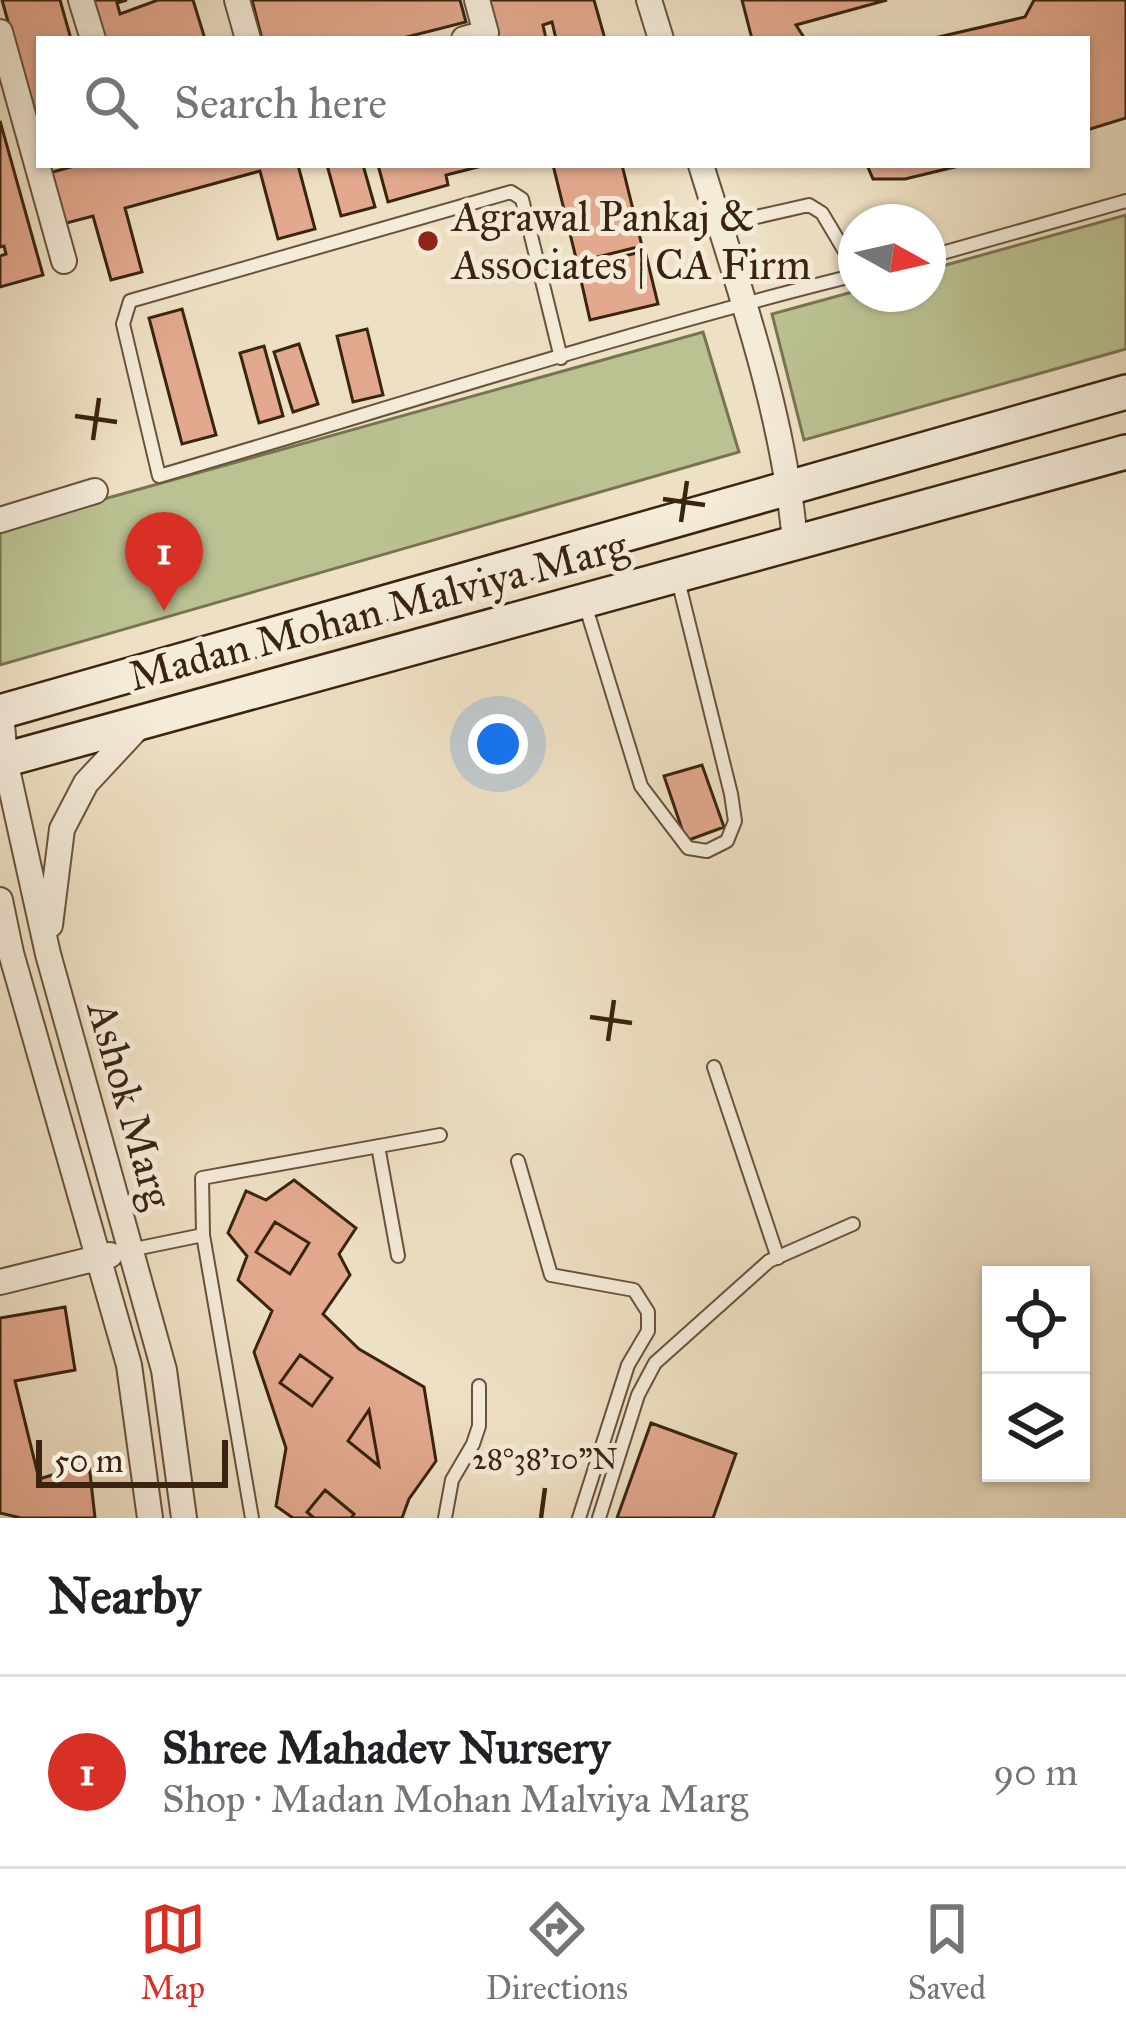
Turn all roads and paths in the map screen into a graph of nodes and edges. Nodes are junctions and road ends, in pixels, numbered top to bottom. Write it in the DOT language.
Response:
graph roads {
  1 [pos="81,0"];
  2 [pos="237,0"];
  3 [pos="477,0"];
  4 [pos="649,0"];
  5 [pos="0,32"];
  6 [pos="92,36"];
  7 [pos="247,36"];
  8 [pos="475,36"];
  9 [pos="660,36"];
  10 [pos="36,161"];
  11 [pos="38,168"];
  12 [pos="702,168"];
  13 [pos="1126,201"];
  14 [pos="720,225"];
  15 [pos="838,241"];
  16 [pos="946,252"];
  17 [pos="64,262"];
  18 [pos="838,277"];
  19 [pos="744,303"];
  20 [pos="561,358"];
  21 [pos="1126,392"];
  22 [pos="1126,452"];
  23 [pos="790,486"];
  24 [pos="95,491"];
  25 [pos="0,520"];
  26 [pos="795,542"];
  27 [pos="677,575"];
  28 [pos="584,601"];
  29 [pos="1,712"];
  30 [pos="142,722"];
  31 [pos="2,760"];
  32 [pos="0,900"];
  33 [pos="6,947"];
  34 [pos="48,954"];
  35 [pos="714,1067"];
  36 [pos="440,1135"];
  37 [pos="379,1146"];
  38 [pos="518,1161"];
  39 [pos="853,1224"];
  40 [pos="203,1235"];
  41 [pos="130,1250"];
  42 [pos="398,1256"];
  43 [pos="98,1258"];
  44 [pos="778,1258"];
  45 [pos="0,1282"];
  46 [pos="479,1386"];
  47 [pos="150,1518"];
  48 [pos="184,1518"];
  49 [pos="252,1518"];
  50 [pos="445,1518"];
  51 [pos="578,1518"];
  52 [pos="599,1518"];
  1 -- 6 [label="street"];
  2 -- 7 [label="street"];
  3 -- 8 [label="street"];
  4 -- 9 [label="street"];
  5 -- 10 [label="street"];
  11 -- 17 [label="street"];
  12 -- 14 [label="street"];
  13 -- 16 [label="lane"];
  14 -- 15 [label="lane"];
  14 -- 19 [label="street"];
  18 -- 19 [label="lane"];
  19 -- 20 [label="lane"];
  19 -- 23 [label="street"];
  20 -- 20 [label="lane"];
  21 -- 23 [label="main road, Madan Mohan Malviya Marg"];
  22 -- 26 [label="main road, Madan Mohan Malviya Marg"];
  23 -- 26 [label="street"];
  23 -- 29 [label="main road, Madan Mohan Malviya Marg"];
  24 -- 25 [label="street"];
  26 -- 27 [label="main road, Madan Mohan Malviya Marg"];
  27 -- 28 [label="main road, Madan Mohan Malviya Marg"];
  27 -- 28 [label="lane"];
  28 -- 30 [label="main road, Madan Mohan Malviya Marg"];
  29 -- 31 [label="street, Ashok Marg"];
  30 -- 31 [label="main road, Madan Mohan Malviya Marg"];
  30 -- 34 [label="street"];
  31 -- 34 [label="street, Ashok Marg"];
  32 -- 33 [label="street, Ashok Marg"];
  33 -- 43 [label="street, Ashok Marg"];
  34 -- 41 [label="street, Ashok Marg"];
  35 -- 44 [label="lane"];
  36 -- 37 [label="lane"];
  37 -- 40 [label="lane"];
  37 -- 42 [label="lane"];
  38 -- 51 [label="lane"];
  39 -- 44 [label="lane"];
  40 -- 41 [label="lane"];
  40 -- 49 [label="lane"];
  41 -- 43 [label="street"];
  41 -- 48 [label="street, Ashok Marg"];
  43 -- 45 [label="street"];
  43 -- 47 [label="street, Ashok Marg"];
  44 -- 52 [label="lane"];
  46 -- 50 [label="lane"];
}
